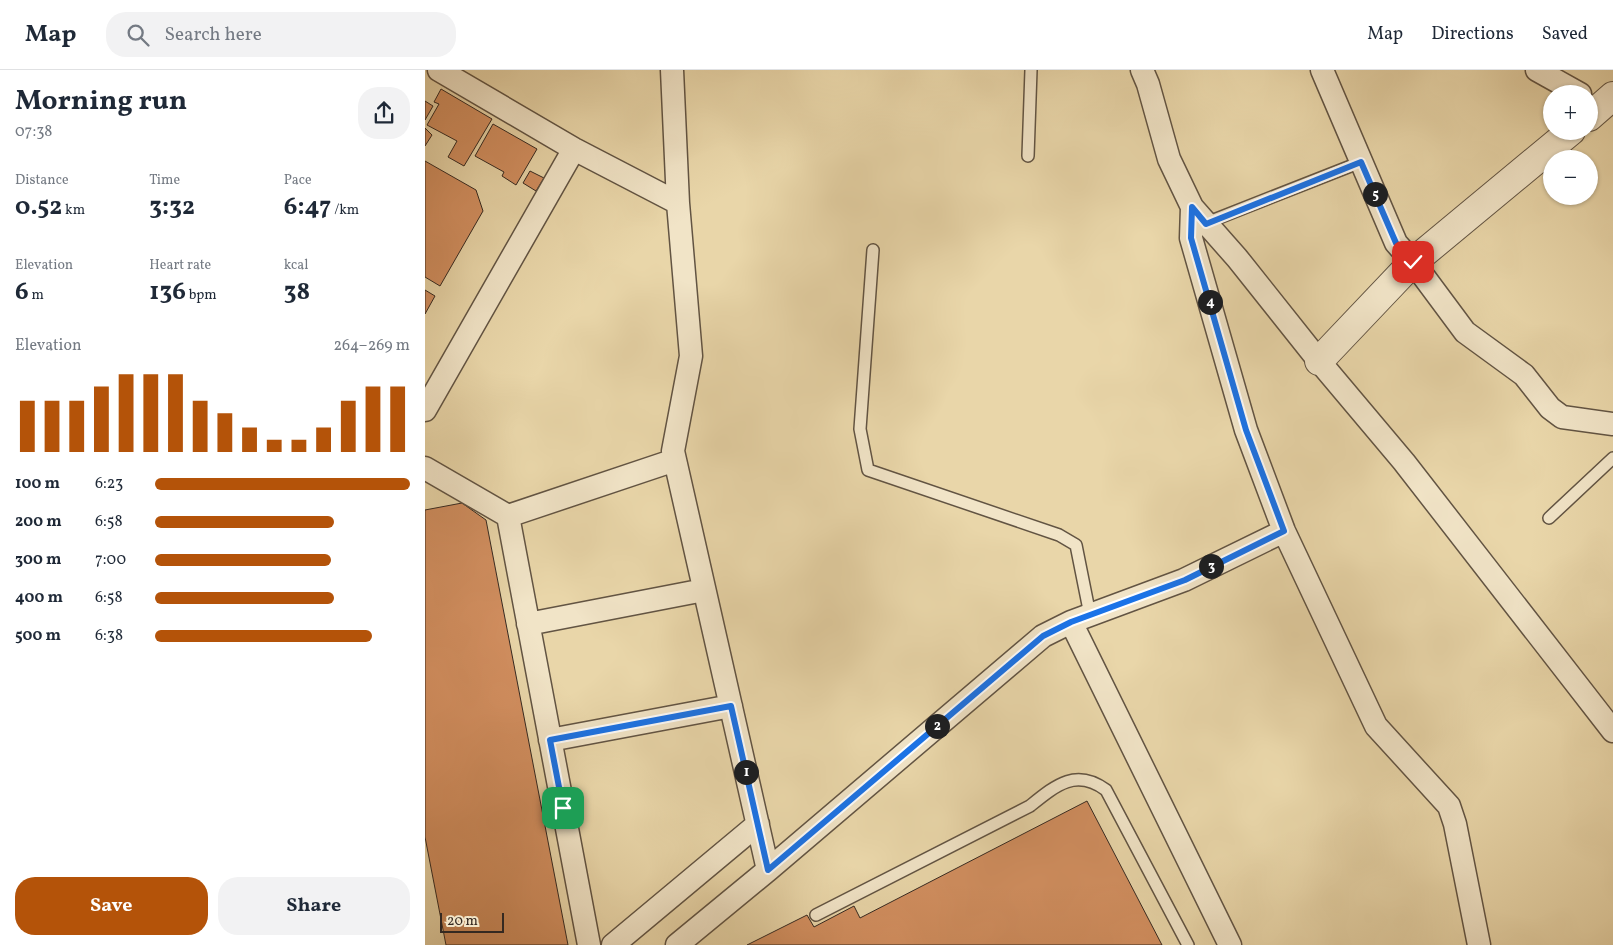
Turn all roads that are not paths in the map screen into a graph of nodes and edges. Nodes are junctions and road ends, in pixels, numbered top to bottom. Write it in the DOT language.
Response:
graph roads {
  1 [pos="439,70"];
  2 [pos="672,70"];
  3 [pos="1031,70"];
  4 [pos="1142,70"];
  5 [pos="1322,70"];
  6 [pos="1537,70"];
  7 [pos="1564,85"];
  8 [pos="1560,140"];
  9 [pos="574,148"];
  10 [pos="1029,156"];
  11 [pos="1361,162"];
  12 [pos="678,203"];
  13 [pos="1192,207"];
  14 [pos="1206,224"];
  15 [pos="873,250"];
  16 [pos="1413,262"];
  17 [pos="1319,361"];
  18 [pos="425,410"];
  19 [pos="1613,424"];
  20 [pos="1613,458"];
  21 [pos="675,460"];
  22 [pos="425,468"];
  23 [pos="508,516"];
  24 [pos="1549,518"];
  25 [pos="1284,531"];
  26 [pos="704,590"];
  27 [pos="1081,619"];
  28 [pos="528,624"];
  29 [pos="731,706"];
  30 [pos="1613,730"];
  31 [pos="550,740"];
  32 [pos="757,824"];
  33 [pos="768,870"];
  34 [pos="816,915"];
  35 [pos="589,945"];
  36 [pos="613,945"];
  37 [pos="677,945"];
  38 [pos="1188,945"];
  39 [pos="1230,945"];
  40 [pos="1479,945"];
  1 -- 9 [label="street"];
  2 -- 12 [label="street"];
  3 -- 10 [label="lane"];
  4 -- 13 [label="street"];
  5 -- 11 [label="street"];
  6 -- 7 [label="street"];
  8 -- 16 [label="street"];
  9 -- 12 [label="street"];
  9 -- 18 [label="street"];
  11 -- 14 [label="lane"];
  11 -- 16 [label="street"];
  12 -- 21 [label="street"];
  13 -- 14 [label="street"];
  13 -- 25 [label="street"];
  14 -- 17 [label="street"];
  15 -- 27 [label="lane"];
  16 -- 17 [label="street"];
  16 -- 19 [label="street"];
  17 -- 30 [label="street"];
  20 -- 24 [label="lane"];
  21 -- 23 [label="street"];
  21 -- 26 [label="street"];
  22 -- 23 [label="street"];
  23 -- 28 [label="street"];
  25 -- 27 [label="street"];
  25 -- 40 [label="street"];
  26 -- 28 [label="street"];
  26 -- 29 [label="street"];
  27 -- 33 [label="street"];
  27 -- 39 [label="street"];
  28 -- 31 [label="street"];
  29 -- 31 [label="street"];
  29 -- 32 [label="street"];
  31 -- 35 [label="street"];
  32 -- 33 [label="street"];
  32 -- 36 [label="street"];
  33 -- 37 [label="street"];
  34 -- 38 [label="lane"];
}
